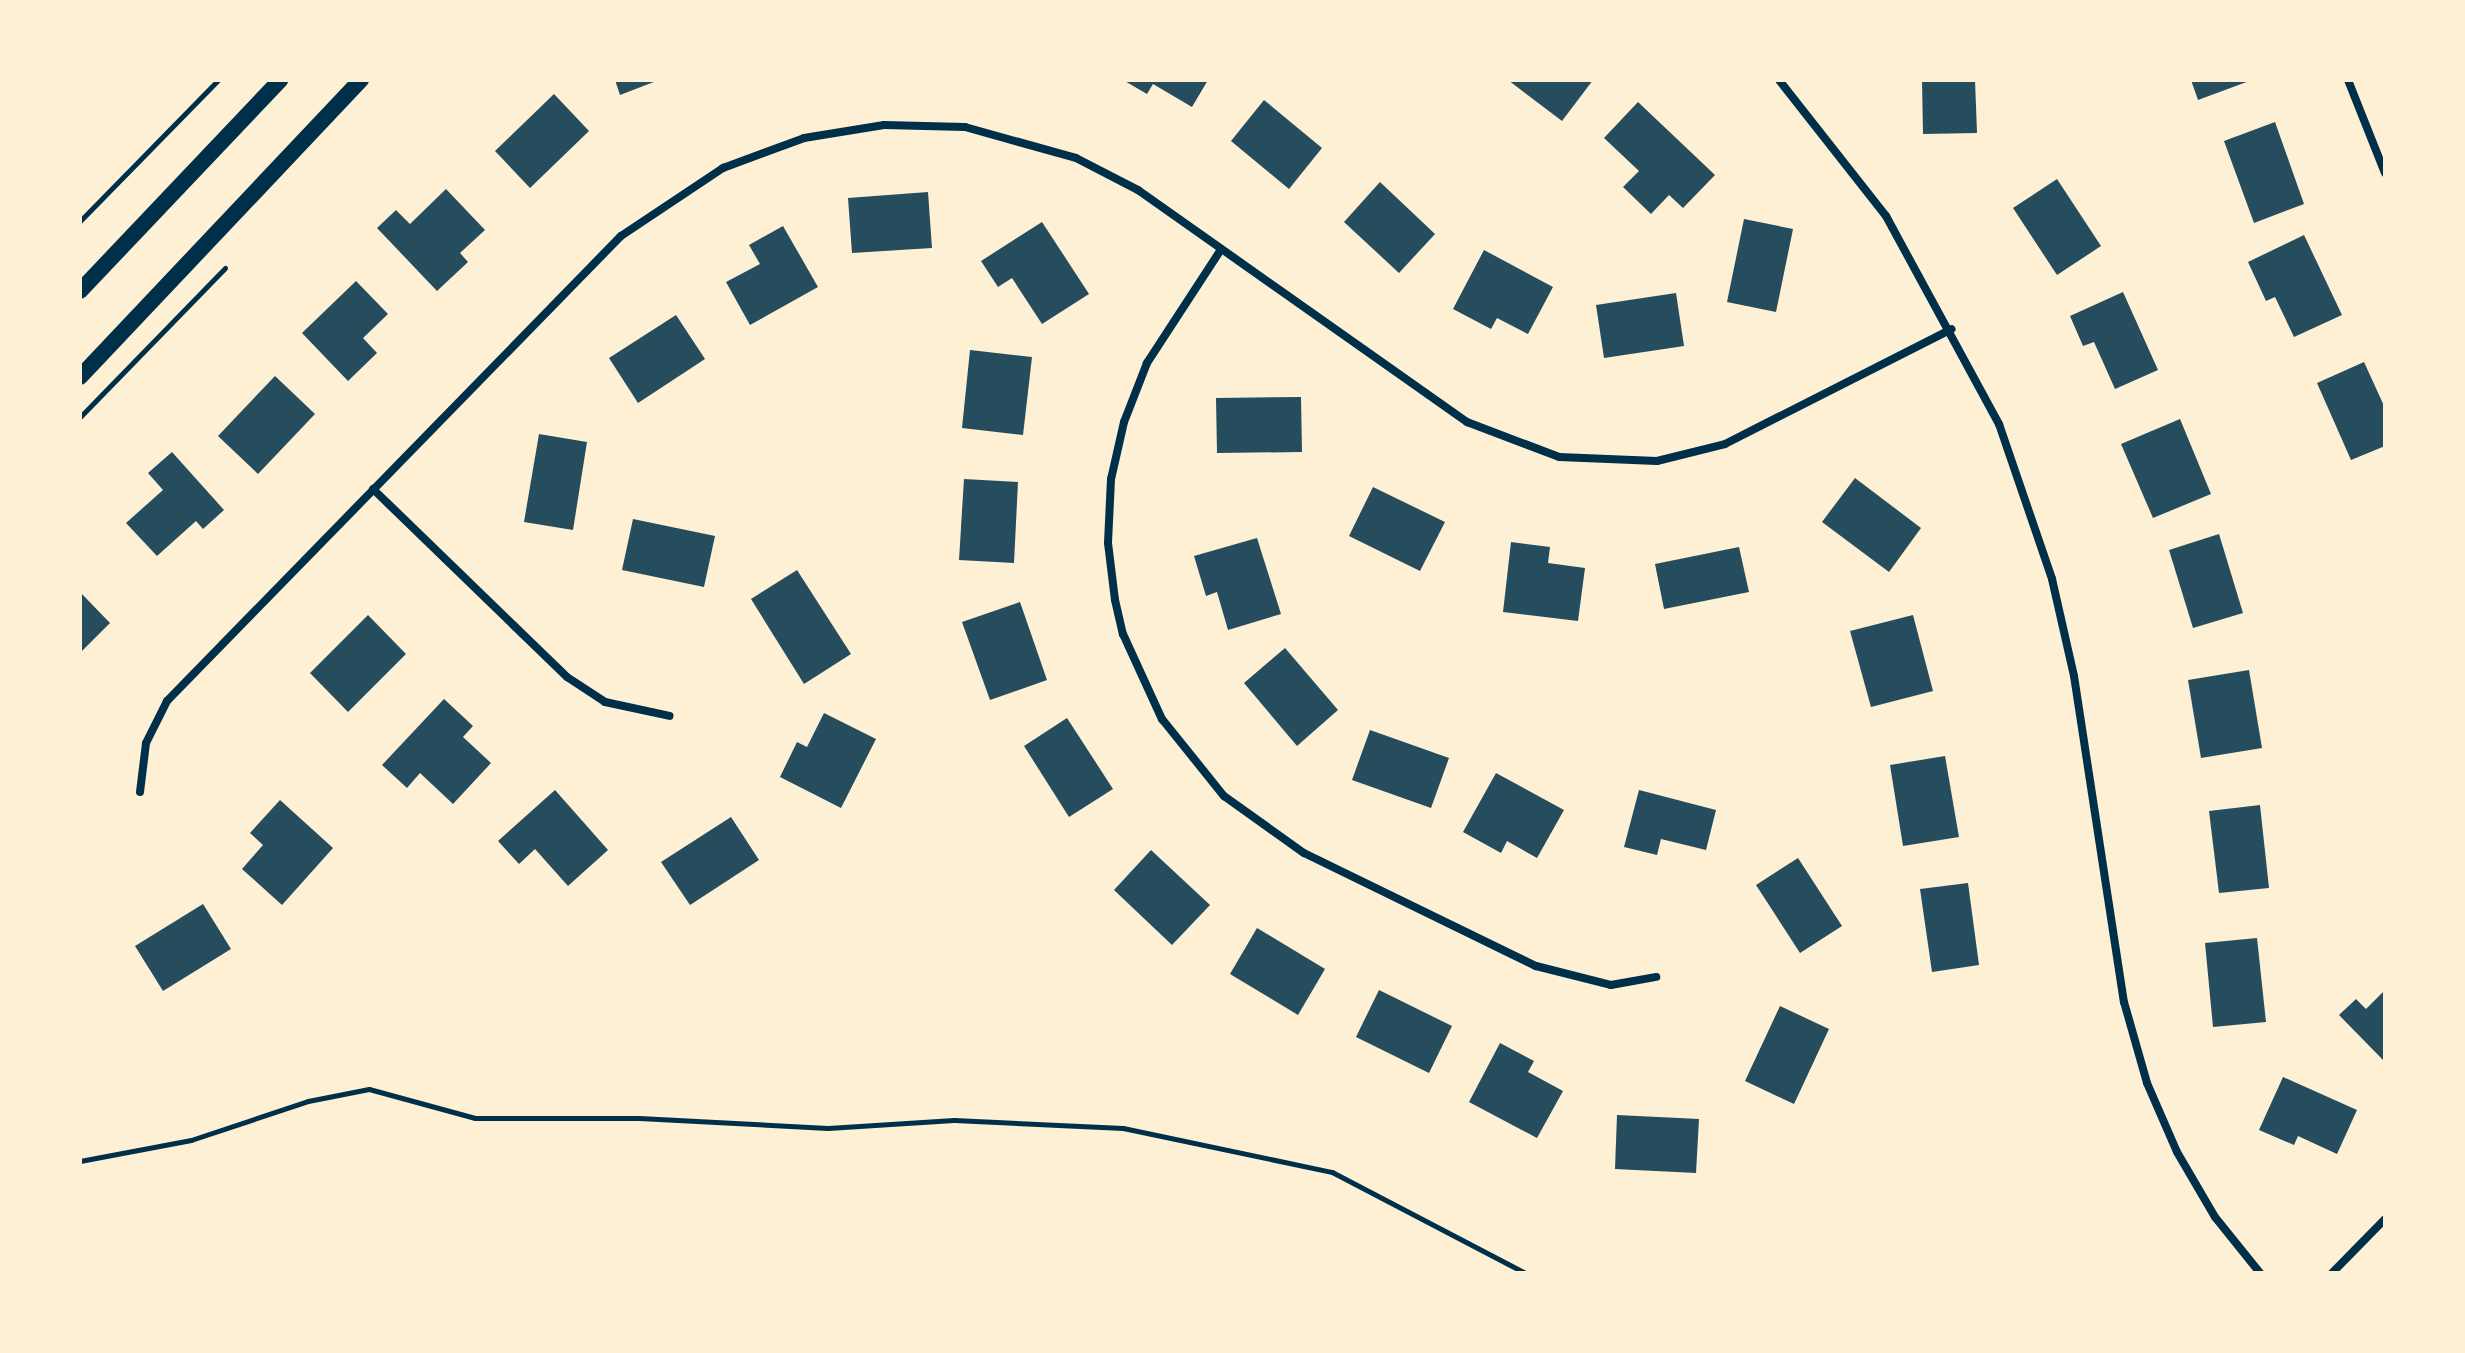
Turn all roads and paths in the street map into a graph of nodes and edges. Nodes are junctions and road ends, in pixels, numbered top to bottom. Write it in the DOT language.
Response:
graph roads {
  1 [pos="218,80"];
  2 [pos="280,80"];
  3 [pos="361,80"];
  4 [pos="1779,80"];
  5 [pos="2348,80"];
  6 [pos="2385,173"];
  7 [pos="80,221"];
  8 [pos="1220,251"];
  9 [pos="225,268"];
  10 [pos="80,291"];
  11 [pos="1952,329"];
  12 [pos="80,377"];
  13 [pos="80,417"];
  14 [pos="373,489"];
  15 [pos="670,716"];
  16 [pos="140,792"];
  17 [pos="1656,977"];
  18 [pos="80,1161"];
  19 [pos="2385,1219"];
  20 [pos="1525,1273"];
  21 [pos="2260,1273"];
  22 [pos="2332,1273"];
  1 -- 7 [label="path"];
  2 -- 10 [label="main road"];
  3 -- 12 [label="main road"];
  4 -- 11 [label="street"];
  5 -- 6 [label="street"];
  8 -- 11 [label="street"];
  8 -- 14 [label="street"];
  8 -- 17 [label="street"];
  9 -- 13 [label="path"];
  11 -- 21 [label="street"];
  14 -- 15 [label="street"];
  14 -- 16 [label="street"];
  18 -- 20 [label="path"];
  19 -- 22 [label="street"];
}
